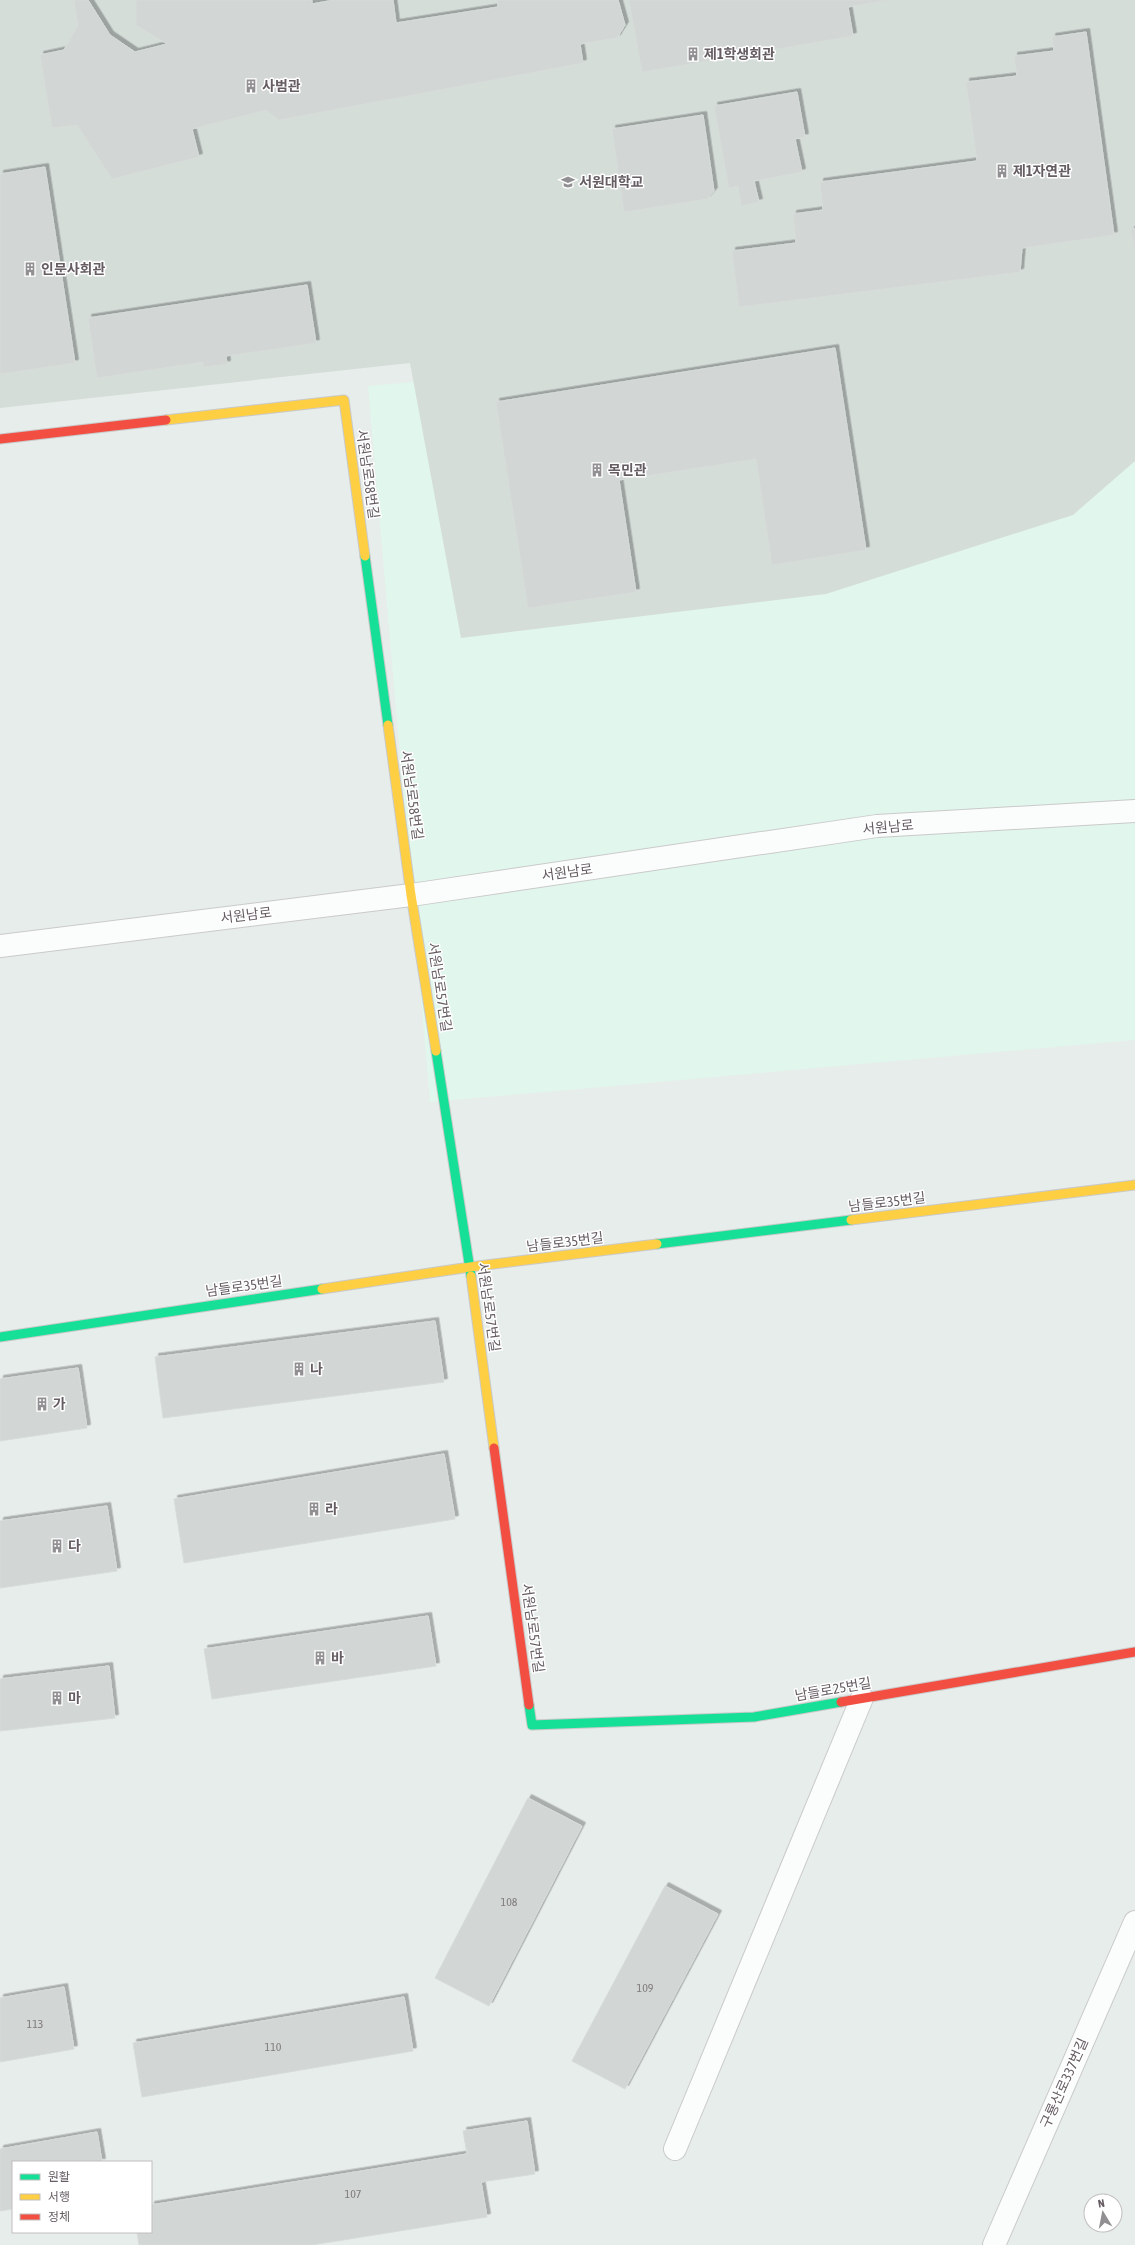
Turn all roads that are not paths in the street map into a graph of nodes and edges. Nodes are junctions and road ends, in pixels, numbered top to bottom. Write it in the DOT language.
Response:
graph roads {
  1 [pos="0,439"];
  2 [pos="1135,810"];
  3 [pos="411,895"];
  4 [pos="0,946"];
  5 [pos="1135,1185"];
  6 [pos="470,1268"];
  7 [pos="0,1337"];
  8 [pos="1135,1652"];
  9 [pos="862,1698"];
  10 [pos="532,1725"];
  11 [pos="1135,1922"];
  12 [pos="675,2149"];
  13 [pos="994,2245"];
  1 -- 3 [label="street, 서원남로58번길"];
  2 -- 3 [label="street, 서원남로"];
  3 -- 4 [label="street, 서원남로"];
  3 -- 6 [label="street, 서원남로57번길"];
  5 -- 6 [label="street, 남들로35번길"];
  6 -- 7 [label="street, 남들로35번길"];
  6 -- 10 [label="street, 서원남로57번길"];
  8 -- 9 [label="street, 남들로25번길"];
  9 -- 10 [label="street, 남들로25번길"];
  9 -- 12 [label="street"];
  11 -- 13 [label="street, 구룡산로337번길"];
}
